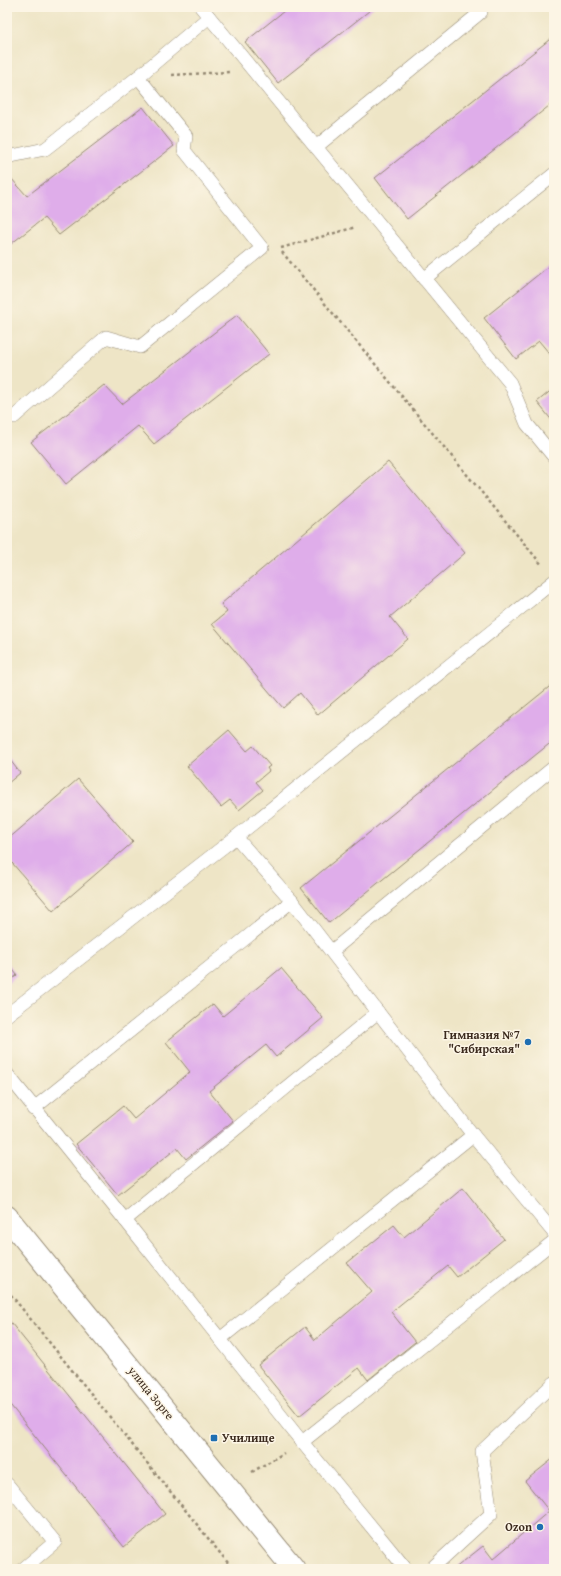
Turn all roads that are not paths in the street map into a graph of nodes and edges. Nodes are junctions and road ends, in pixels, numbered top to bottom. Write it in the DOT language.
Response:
graph roads {
  1 [pos="205,12"];
  2 [pos="481,12"];
  3 [pos="138,77"];
  4 [pos="316,147"];
  5 [pos="7,158"];
  6 [pos="554,174"];
  7 [pos="424,279"];
  8 [pos="14,417"];
  9 [pos="554,457"];
  10 [pos="554,581"];
  11 [pos="554,767"];
  12 [pos="236,837"];
  13 [pos="292,901"];
  14 [pos="332,950"];
  15 [pos="378,1012"];
  16 [pos="7,1015"];
  17 [pos="7,1074"];
  18 [pos="34,1109"];
  19 [pos="472,1135"];
  20 [pos="7,1217"];
  21 [pos="125,1220"];
  22 [pos="554,1233"];
  23 [pos="554,1241"];
  24 [pos="220,1339"];
  25 [pos="554,1383"];
  26 [pos="302,1442"];
  27 [pos="7,1484"];
  28 [pos="23,1569"];
  29 [pos="294,1569"];
  30 [pos="406,1569"];
  31 [pos="431,1569"];
  1 -- 3 [label="lane"];
  1 -- 4 [label="lane"];
  2 -- 4 [label="lane"];
  3 -- 5 [label="lane"];
  3 -- 8 [label="lane"];
  4 -- 7 [label="lane"];
  6 -- 7 [label="lane"];
  7 -- 9 [label="lane"];
  10 -- 12 [label="lane"];
  11 -- 14 [label="lane"];
  12 -- 13 [label="lane"];
  12 -- 16 [label="lane"];
  13 -- 14 [label="lane"];
  13 -- 18 [label="lane"];
  14 -- 15 [label="lane"];
  15 -- 19 [label="lane"];
  15 -- 21 [label="lane"];
  17 -- 18 [label="lane"];
  18 -- 21 [label="lane"];
  19 -- 22 [label="lane"];
  19 -- 24 [label="lane"];
  20 -- 29 [label="street, улица Зорге"];
  21 -- 24 [label="lane"];
  23 -- 26 [label="lane"];
  24 -- 26 [label="lane"];
  25 -- 31 [label="lane"];
  26 -- 30 [label="lane"];
  27 -- 28 [label="lane"];
}
